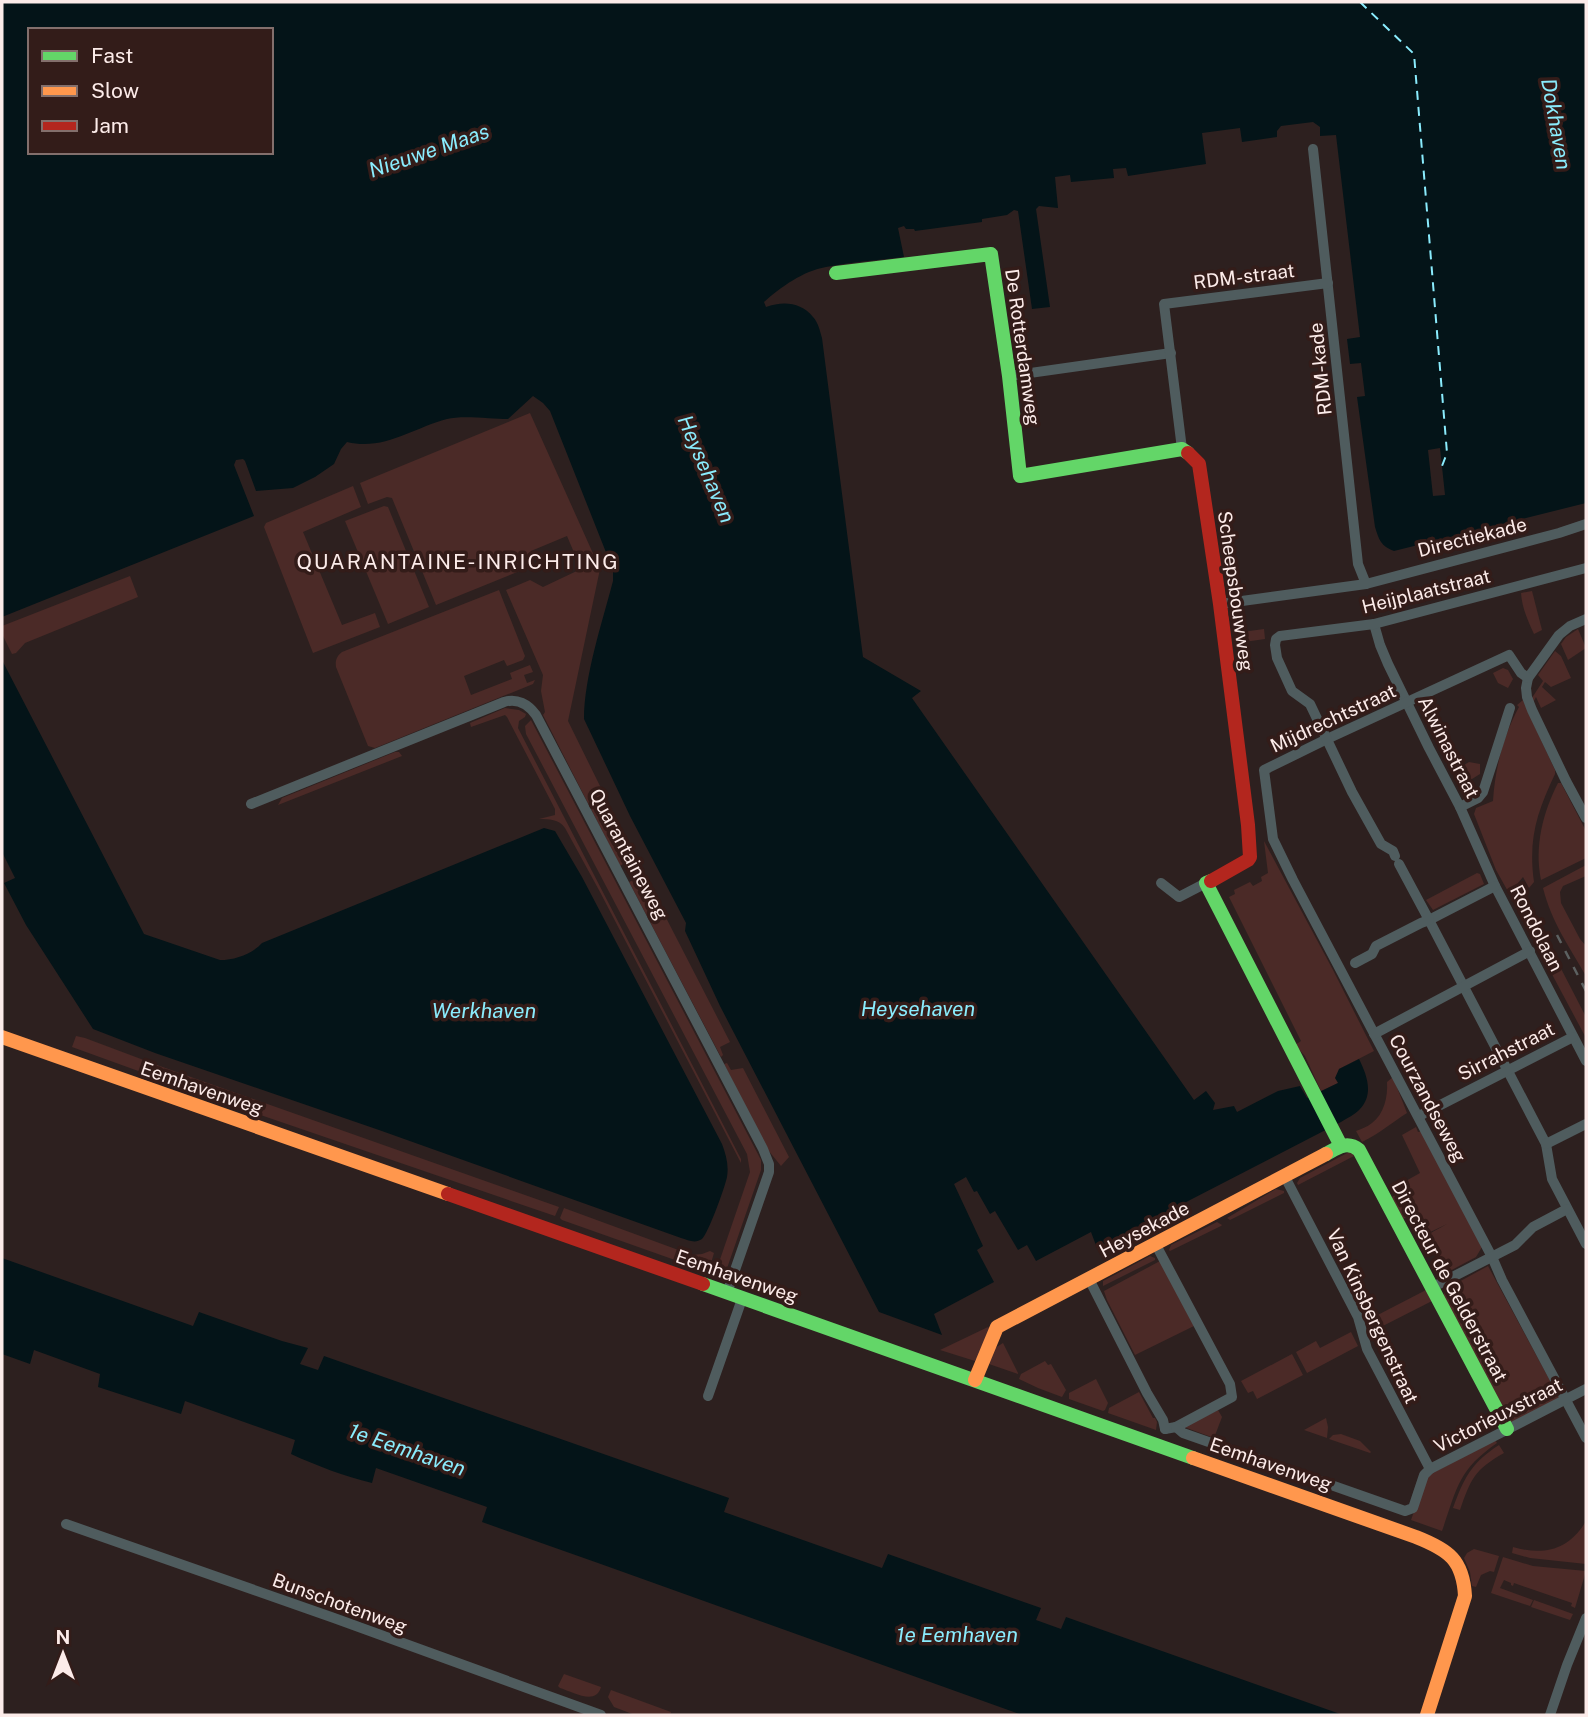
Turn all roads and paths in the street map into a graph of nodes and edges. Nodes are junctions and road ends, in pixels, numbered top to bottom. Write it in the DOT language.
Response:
graph roads {
  1 [pos="1313,149"];
  2 [pos="836,273"];
  3 [pos="1328,283"];
  4 [pos="1171,353"];
  5 [pos="1009,376"];
  6 [pos="1182,449"];
  7 [pos="1586,524"];
  8 [pos="1586,568"];
  9 [pos="1366,584"];
  10 [pos="1220,604"];
  11 [pos="1586,619"];
  12 [pos="1374,624"];
  13 [pos="1528,678"];
  14 [pos="1407,702"];
  15 [pos="1510,708"];
  16 [pos="1327,739"];
  17 [pos="1268,768"];
  18 [pos="251,804"];
  19 [pos="1460,807"];
  20 [pos="1586,818"];
  21 [pos="1161,883"];
  22 [pos="1206,883"];
  23 [pos="1496,886"];
  24 [pos="1429,920"];
  25 [pos="1530,951"];
  26 [pos="1355,963"];
  27 [pos="1463,987"];
  28 [pos="1374,1034"];
  29 [pos="1573,1037"];
  30 [pos="2,1038"];
  31 [pos="1586,1062"];
  32 [pos="1507,1070"];
  33 [pos="1419,1116"];
  34 [pos="1586,1124"];
  35 [pos="1546,1144"];
  36 [pos="1341,1146"];
  37 [pos="1285,1177"];
  38 [pos="1567,1209"];
  39 [pos="1586,1244"];
  40 [pos="1156,1245"];
  41 [pos="1492,1257"];
  42 [pos="1089,1279"];
  43 [pos="1431,1288"];
  44 [pos="727,1293"];
  45 [pos="742,1299"];
  46 [pos="975,1380"];
  47 [pos="1586,1389"];
  48 [pos="708,1396"];
  49 [pos="1566,1399"];
  50 [pos="1170,1428"];
  51 [pos="1507,1429"];
  52 [pos="1586,1438"];
  53 [pos="1159,1445"];
  54 [pos="1430,1469"];
  55 [pos="66,1524"];
  56 [pos="1586,1618"];
  57 [pos="601,1715"];
  58 [pos="1427,1715"];
  59 [pos="1550,1715"];
  1 -- 3 [label="street, RDM-kade"];
  2 -- 5 [label="street, De Rotterdamweg"];
  3 -- 4 [label="street, RDM-straat"];
  3 -- 9 [label="street, RDM-kade"];
  4 -- 5 [label="street"];
  4 -- 6 [label="street"];
  5 -- 6 [label="street, De Rotterdamweg"];
  6 -- 10 [label="street, Scheepsbouwweg"];
  7 -- 9 [label="street, Directiekade"];
  8 -- 12 [label="street, Heijplaatstraat"];
  9 -- 10 [label="street, Directiekade"];
  10 -- 22 [label="street, Scheepsbouwweg"];
  11 -- 13 [label="street"];
  12 -- 14 [label="street, Alwinastraat"];
  12 -- 16 [label="street, Heijplaatstraat"];
  13 -- 14 [label="street, Mijdrechtstraat"];
  13 -- 20 [label="street"];
  14 -- 16 [label="street, Mijdrechtstraat"];
  14 -- 19 [label="street, Alwinastraat"];
  15 -- 19 [label="street"];
  16 -- 17 [label="street, Mijdrechtstraat"];
  16 -- 24 [label="street"];
  17 -- 28 [label="street, Courzandseweg"];
  18 -- 44 [label="street, Quarantaineweg"];
  19 -- 23 [label="street, Alwinastraat"];
  21 -- 22 [label="street, Scheepsbouwweg"];
  22 -- 36 [label="street"];
  23 -- 24 [label="street"];
  23 -- 25 [label="street, Rondolaan"];
  24 -- 26 [label="street"];
  24 -- 27 [label="street"];
  25 -- 27 [label="street"];
  25 -- 29 [label="street, Rondolaan"];
  27 -- 28 [label="street"];
  27 -- 32 [label="street"];
  28 -- 33 [label="street, Courzandseweg"];
  29 -- 31 [label="street, Rondolaan"];
  29 -- 32 [label="street, Sirrahstraat"];
  30 -- 44 [label="street, Eemhavenweg"];
  32 -- 33 [label="street, Sirrahstraat"];
  32 -- 35 [label="street"];
  33 -- 41 [label="street, Courzandseweg"];
  34 -- 35 [label="street"];
  35 -- 38 [label="street"];
  36 -- 37 [label="street, Heysekade"];
  36 -- 43 [label="street, Directeur de Gelderstraat"];
  37 -- 40 [label="street, Heysekade"];
  37 -- 54 [label="street, Van Kinsbergenstraat"];
  38 -- 39 [label="street"];
  38 -- 41 [label="street"];
  40 -- 42 [label="street, Heysekade"];
  40 -- 50 [label="street"];
  41 -- 43 [label="street"];
  41 -- 49 [label="street, Courzandseweg"];
  42 -- 46 [label="street, Heysekade"];
  42 -- 50 [label="street"];
  43 -- 51 [label="street, Directeur de Gelderstraat"];
  44 -- 45 [label="street, Eemhavenweg"];
  45 -- 46 [label="street, Eemhavenweg"];
  45 -- 48 [label="street"];
  46 -- 53 [label="street, Eemhavenweg"];
  47 -- 49 [label="street, Victorieuxstraat"];
  49 -- 51 [label="street, Victorieuxstraat"];
  49 -- 52 [label="street, Courzandseweg"];
  50 -- 53 [label="street"];
  50 -- 54 [label="street, Victorieuxstraat"];
  51 -- 54 [label="street, Victorieuxstraat"];
  53 -- 58 [label="street, Eemhavenweg"];
  55 -- 57 [label="street, Bunschotenweg"];
  56 -- 59 [label="street"];
}
